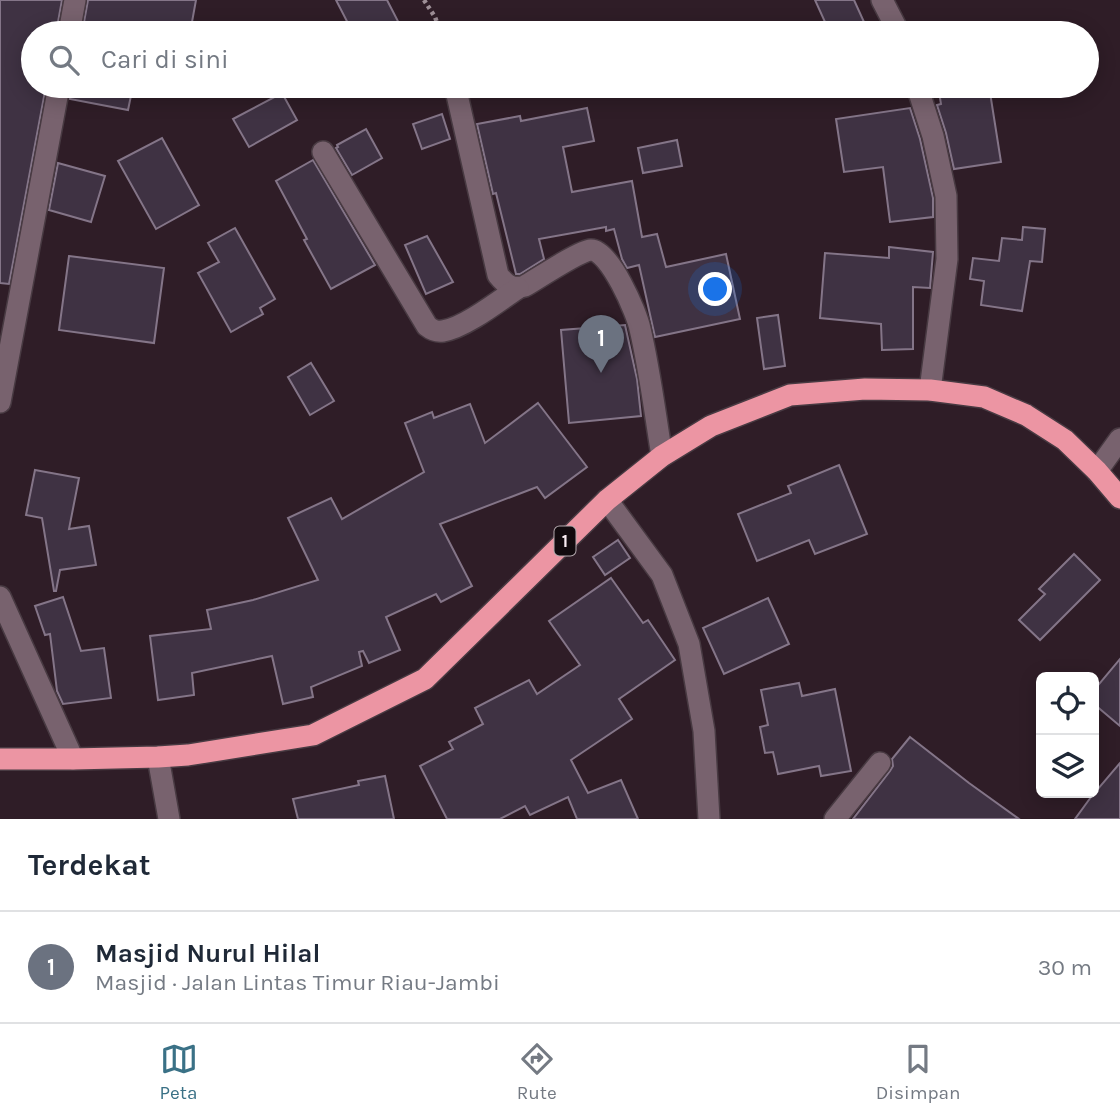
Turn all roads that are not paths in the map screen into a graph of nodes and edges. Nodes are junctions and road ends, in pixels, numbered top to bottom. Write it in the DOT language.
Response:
graph roads {
  1 [pos="75,0"];
  2 [pos="882,0"];
  3 [pos="71,21"];
  4 [pos="893,21"];
  5 [pos="57,98"];
  6 [pos="458,98"];
  7 [pos="921,98"];
  8 [pos="323,152"];
  9 [pos="518,288"];
  10 [pos="930,390"];
  11 [pos="0,402"];
  12 [pos="1120,439"];
  13 [pos="662,456"];
  14 [pos="1097,471"];
  15 [pos="1120,498"];
  16 [pos="607,500"];
  17 [pos="0,597"];
  18 [pos="158,757"];
  19 [pos="0,759"];
  20 [pos="73,760"];
  21 [pos="880,763"];
  22 [pos="169,819"];
  23 [pos="709,819"];
  24 [pos="835,819"];
  1 -- 3 [label="street"];
  2 -- 4 [label="street"];
  5 -- 11 [label="street"];
  6 -- 9 [label="street"];
  7 -- 10 [label="street"];
  8 -- 9 [label="street"];
  9 -- 13 [label="street"];
  10 -- 13 [label="highway, 1"];
  10 -- 14 [label="highway, 1"];
  12 -- 14 [label="street"];
  13 -- 16 [label="highway, 1"];
  14 -- 15 [label="highway, 1"];
  16 -- 18 [label="highway, 1"];
  16 -- 23 [label="street"];
  17 -- 20 [label="street"];
  18 -- 20 [label="highway, 1"];
  18 -- 22 [label="street"];
  19 -- 20 [label="highway, 1"];
  21 -- 24 [label="street"];
}
